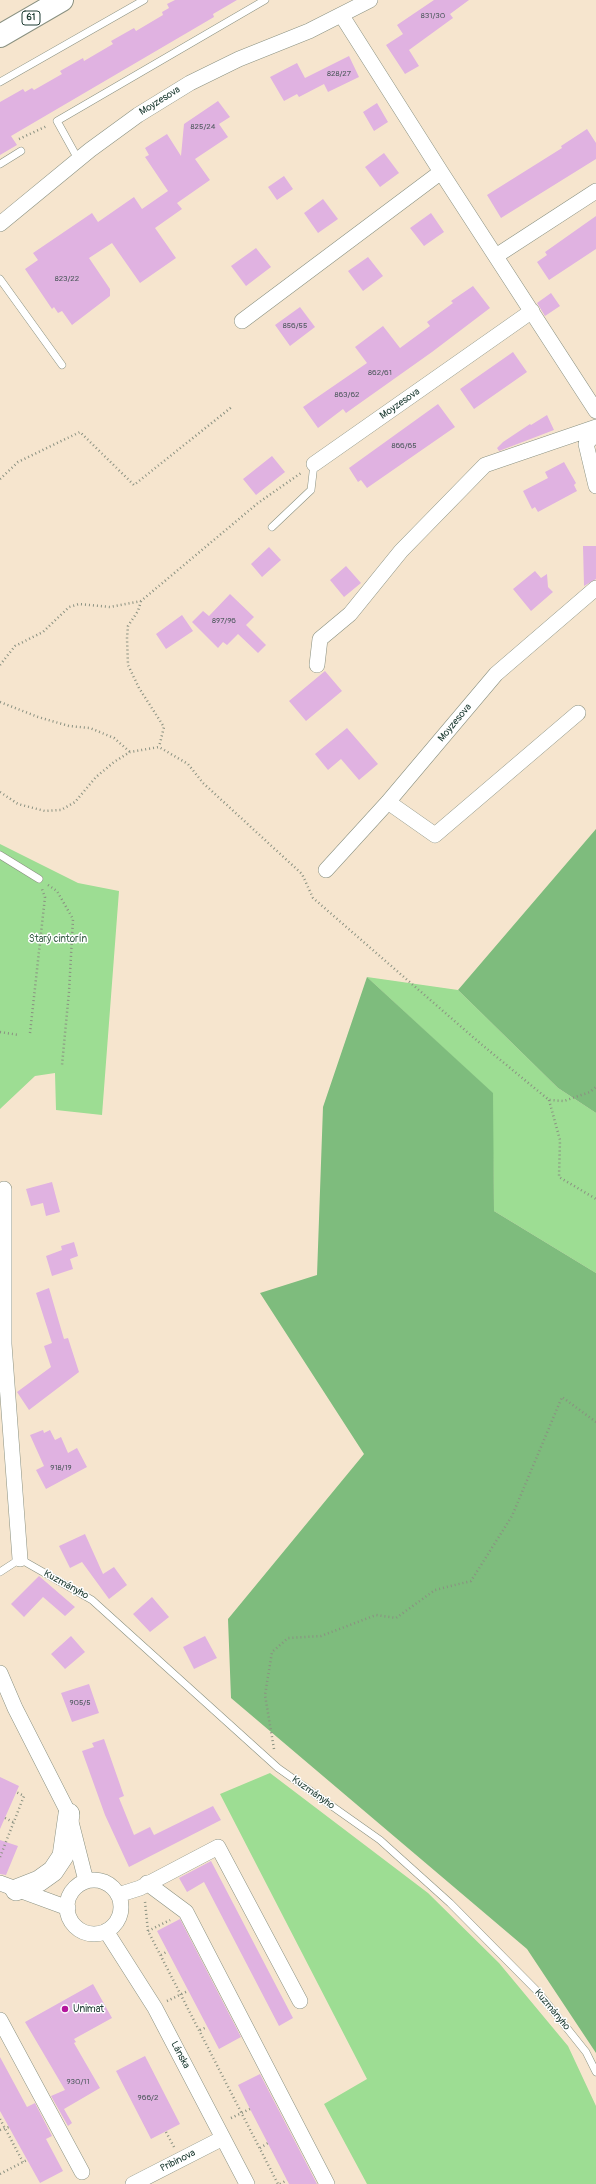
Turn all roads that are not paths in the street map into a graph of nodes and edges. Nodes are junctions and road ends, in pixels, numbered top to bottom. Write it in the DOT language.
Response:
graph roads {
  1 [pos="62,0"];
  2 [pos="144,0"];
  3 [pos="265,0"];
  4 [pos="370,0"];
  5 [pos="342,16"];
  6 [pos="0,36"];
  7 [pos="0,82"];
  8 [pos="21,151"];
  9 [pos="78,159"];
  10 [pos="0,164"];
  11 [pos="441,172"];
  12 [pos="596,191"];
  13 [pos="0,224"];
  14 [pos="496,256"];
  15 [pos="0,279"];
  16 [pos="532,311"];
  17 [pos="242,321"];
  18 [pos="62,365"];
  19 [pos="596,411"];
  20 [pos="596,427"];
  21 [pos="596,434"];
  22 [pos="314,464"];
  23 [pos="596,486"];
  24 [pos="272,527"];
  25 [pos="596,588"];
  26 [pos="317,665"];
  27 [pos="578,712"];
  28 [pos="388,802"];
  29 [pos="0,855"];
  30 [pos="326,870"];
  31 [pos="39,879"];
  32 [pos="4,1189"];
  33 [pos="20,1560"];
  34 [pos="0,1572"];
  35 [pos="0,1673"];
  36 [pos="69,1814"];
  37 [pos="86,1881"];
  38 [pos="147,1883"];
  39 [pos="8,1886"];
  40 [pos="118,1895"];
  41 [pos="68,1908"];
  42 [pos="106,1931"];
  43 [pos="300,2001"];
  44 [pos="0,2020"];
  45 [pos="596,2072"];
  46 [pos="223,2138"];
  47 [pos="82,2172"];
  48 [pos="133,2184"];
  49 [pos="247,2184"];
  50 [pos="326,2184"];
  1 -- 6 [label="main road, 61"];
  2 -- 7 [label="lane"];
  3 -- 9 [label="lane"];
  4 -- 5 [label="street, Moyzesova"];
  5 -- 9 [label="street, Moyzesova"];
  5 -- 11 [label="street"];
  8 -- 10 [label="lane"];
  9 -- 13 [label="street, Moyzesova"];
  11 -- 14 [label="street"];
  11 -- 17 [label="street"];
  12 -- 14 [label="street"];
  14 -- 16 [label="street"];
  15 -- 18 [label="lane"];
  16 -- 19 [label="street"];
  16 -- 22 [label="street, Moyzesova"];
  20 -- 26 [label="street"];
  21 -- 23 [label="street"];
  22 -- 24 [label="lane"];
  25 -- 28 [label="street, Moyzesova"];
  27 -- 28 [label="street"];
  28 -- 30 [label="street, Moyzesova"];
  29 -- 31 [label="lane"];
  32 -- 33 [label="street"];
  33 -- 34 [label="lane"];
  33 -- 45 [label="lane, Kuzmányho"];
  35 -- 36 [label="street"];
  36 -- 37 [label="street"];
  36 -- 39 [label="street"];
  37 -- 40 [label="street"];
  37 -- 41 [label="street"];
  38 -- 40 [label="street"];
  38 -- 43 [label="street"];
  38 -- 50 [label="street"];
  39 -- 41 [label="street"];
  40 -- 42 [label="street"];
  41 -- 42 [label="street"];
  42 -- 46 [label="street, Lánska"];
  44 -- 47 [label="street"];
  46 -- 48 [label="street, Pribinova"];
  46 -- 49 [label="street, Lánska"];
}
